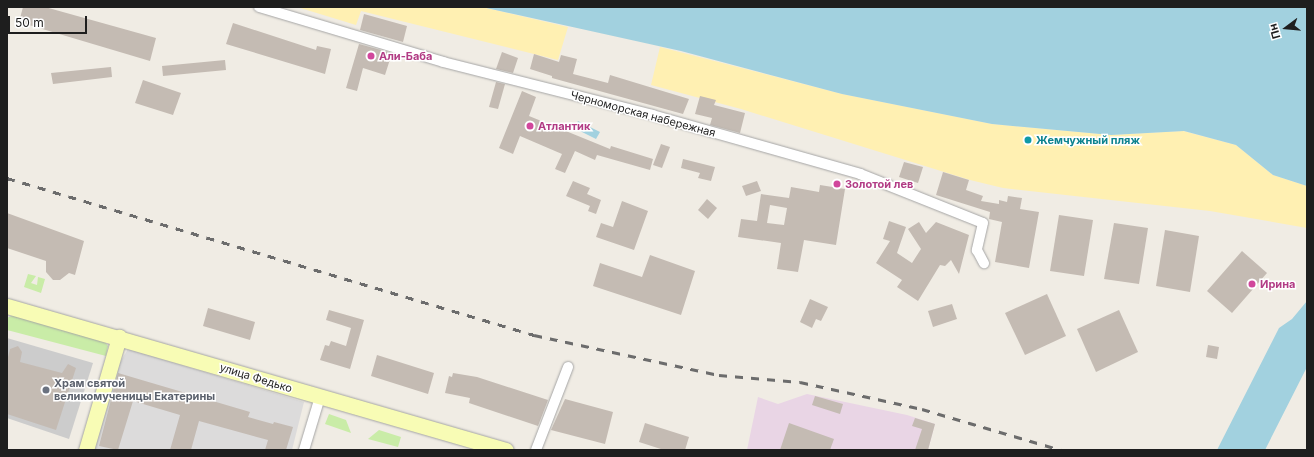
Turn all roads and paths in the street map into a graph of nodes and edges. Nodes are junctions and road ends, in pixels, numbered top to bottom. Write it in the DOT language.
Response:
graph roads {
  1 [pos="259,7"];
  2 [pos="984,263"];
  3 [pos="7,306"];
  4 [pos="119,337"];
  5 [pos="568,367"];
  6 [pos="320,397"];
  7 [pos="86,450"];
  8 [pos="304,450"];
  9 [pos="506,450"];
  10 [pos="536,450"];
  1 -- 2 [label="street, Черноморская набережная"];
  3 -- 4 [label="main road, улица Федько"];
  4 -- 6 [label="main road, улица Федько"];
  4 -- 7 [label="main road"];
  5 -- 10 [label="street"];
  6 -- 8 [label="street"];
  6 -- 9 [label="main road, улица Федько"];
}
